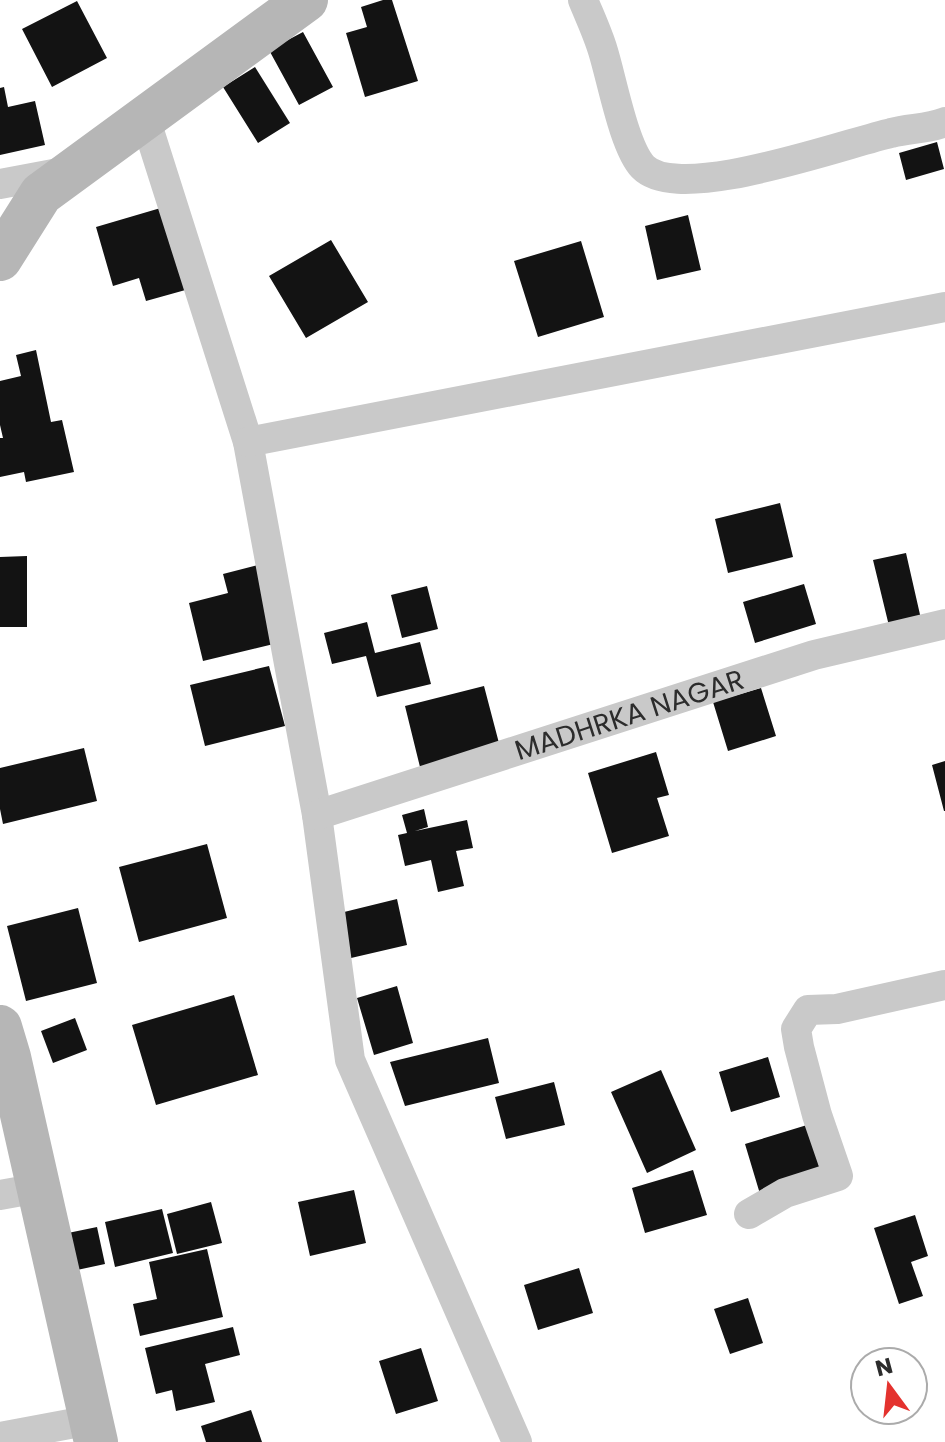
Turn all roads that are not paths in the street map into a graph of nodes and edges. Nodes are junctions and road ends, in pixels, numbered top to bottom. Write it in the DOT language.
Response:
graph roads {
  1 [pos="306,0"];
  2 [pos="583,0"];
  3 [pos="145,118"];
  4 [pos="945,122"];
  5 [pos="74,170"];
  6 [pos="0,184"];
  7 [pos="0,259"];
  8 [pos="945,307"];
  9 [pos="248,442"];
  10 [pos="945,624"];
  11 [pos="317,815"];
  12 [pos="945,985"];
  13 [pos="0,1027"];
  14 [pos="19,1192"];
  15 [pos="749,1214"];
  16 [pos="93,1431"];
  17 [pos="0,1437"];
  18 [pos="517,1442"];
  1 -- 3 [label="main road"];
  2 -- 4 [label="street"];
  3 -- 5 [label="main road"];
  3 -- 9 [label="street"];
  5 -- 6 [label="street"];
  5 -- 7 [label="main road"];
  8 -- 9 [label="street"];
  9 -- 11 [label="street"];
  10 -- 11 [label="street, MADHRKA NAGAR"];
  11 -- 18 [label="street"];
  12 -- 15 [label="street"];
  13 -- 14 [label="main road"];
  14 -- 16 [label="main road"];
  16 -- 17 [label="street"];
}
